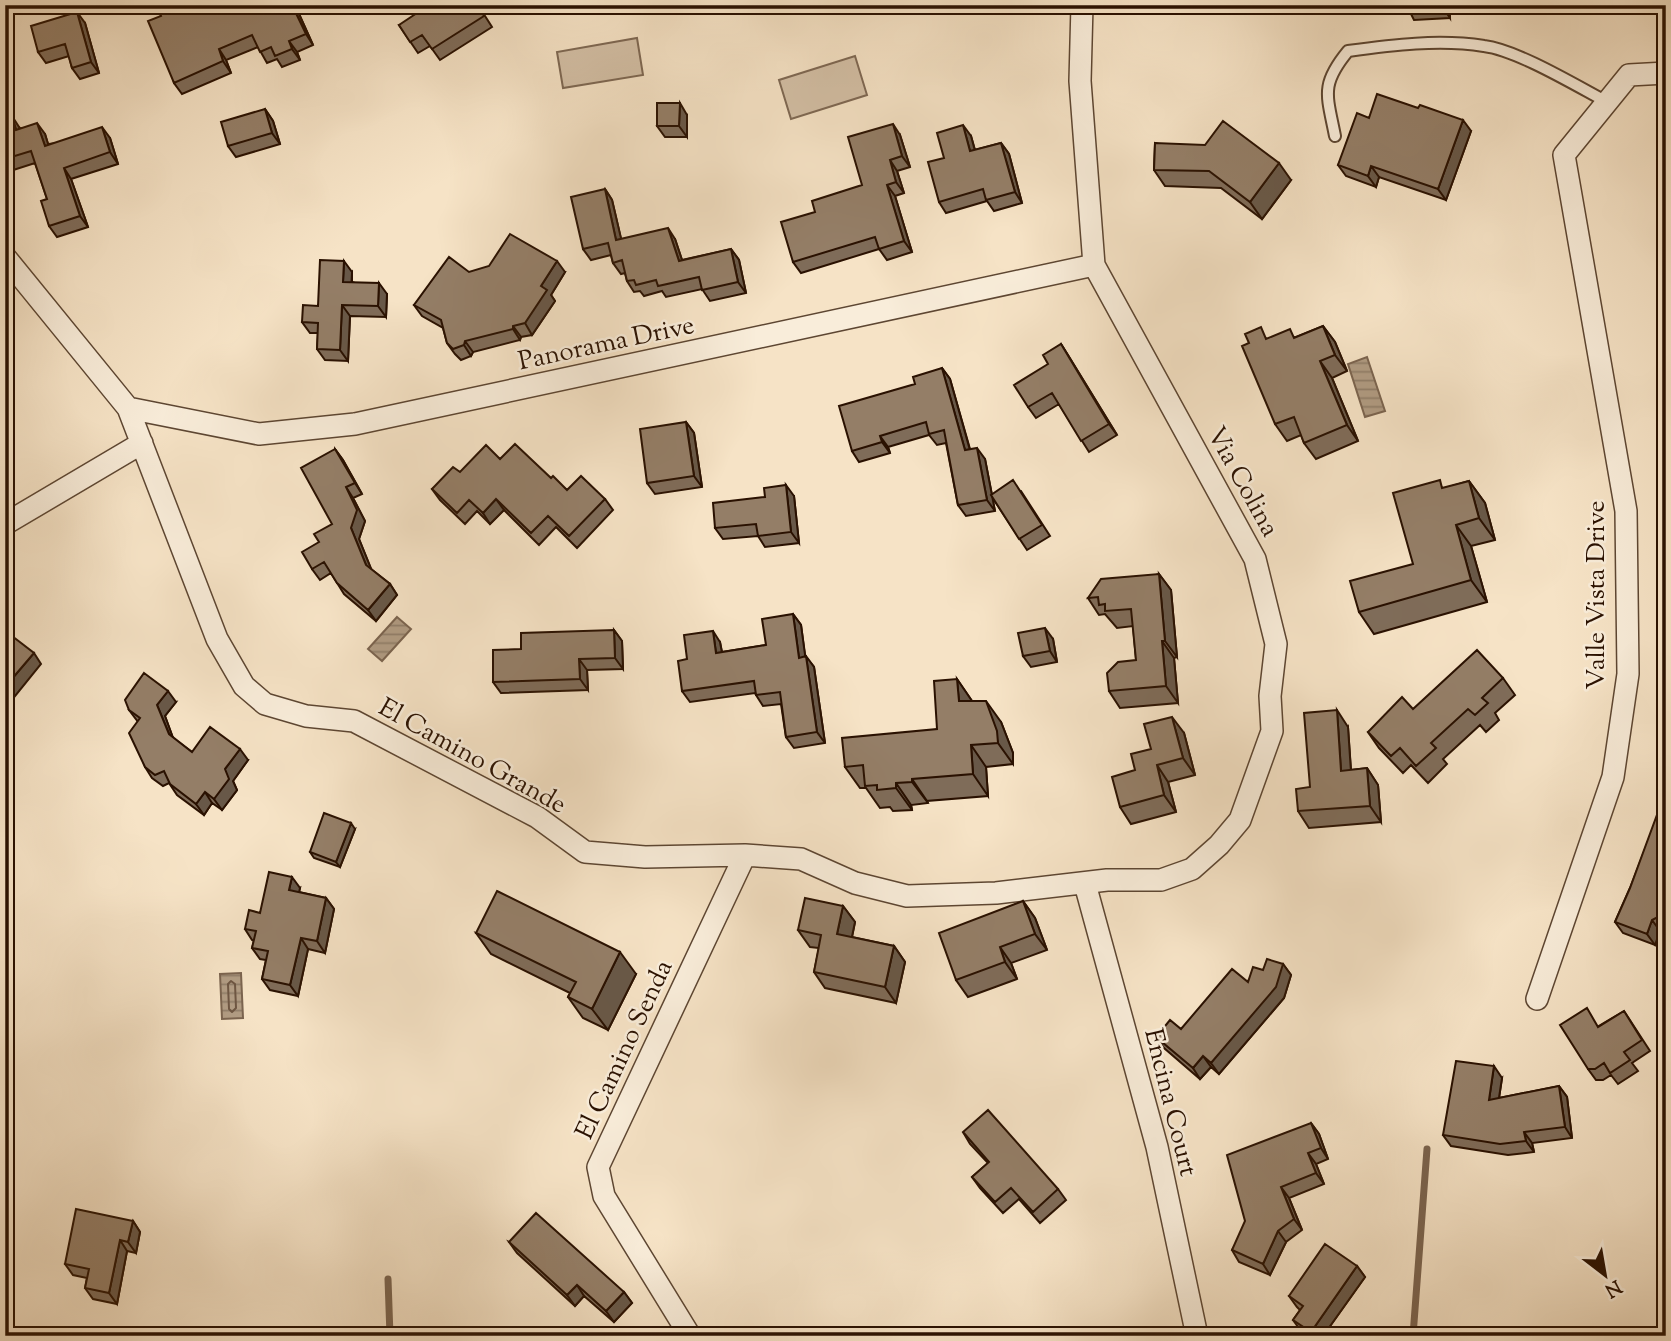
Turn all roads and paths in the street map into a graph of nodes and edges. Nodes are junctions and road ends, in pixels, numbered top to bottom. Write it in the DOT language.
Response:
graph roads {
  1 [pos="1082,5"];
  2 [pos="1666,73"];
  3 [pos="1606,102"];
  4 [pos="1335,136"];
  5 [pos="5,257"];
  6 [pos="1094,265"];
  7 [pos="128,408"];
  8 [pos="142,443"];
  9 [pos="5,524"];
  10 [pos="745,855"];
  11 [pos="1085,884"];
  12 [pos="1537,999"];
  13 [pos="690,1336"];
  14 [pos="1197,1336"];
  1 -- 6 [label="street, Via Colina"];
  2 -- 3 [label="street, Valle Vista Drive"];
  3 -- 4 [label="lane"];
  3 -- 12 [label="street, Valle Vista Drive"];
  5 -- 7 [label="street, El Camino Grande"];
  6 -- 7 [label="street, Panorama Drive"];
  6 -- 11 [label="street, Via Colina"];
  7 -- 8 [label="street, El Camino Grande"];
  8 -- 9 [label="street"];
  8 -- 10 [label="street, El Camino Grande"];
  10 -- 11 [label="street, El Camino Grande"];
  10 -- 13 [label="street, El Camino Senda"];
  11 -- 14 [label="street, Encina Court"];
}
